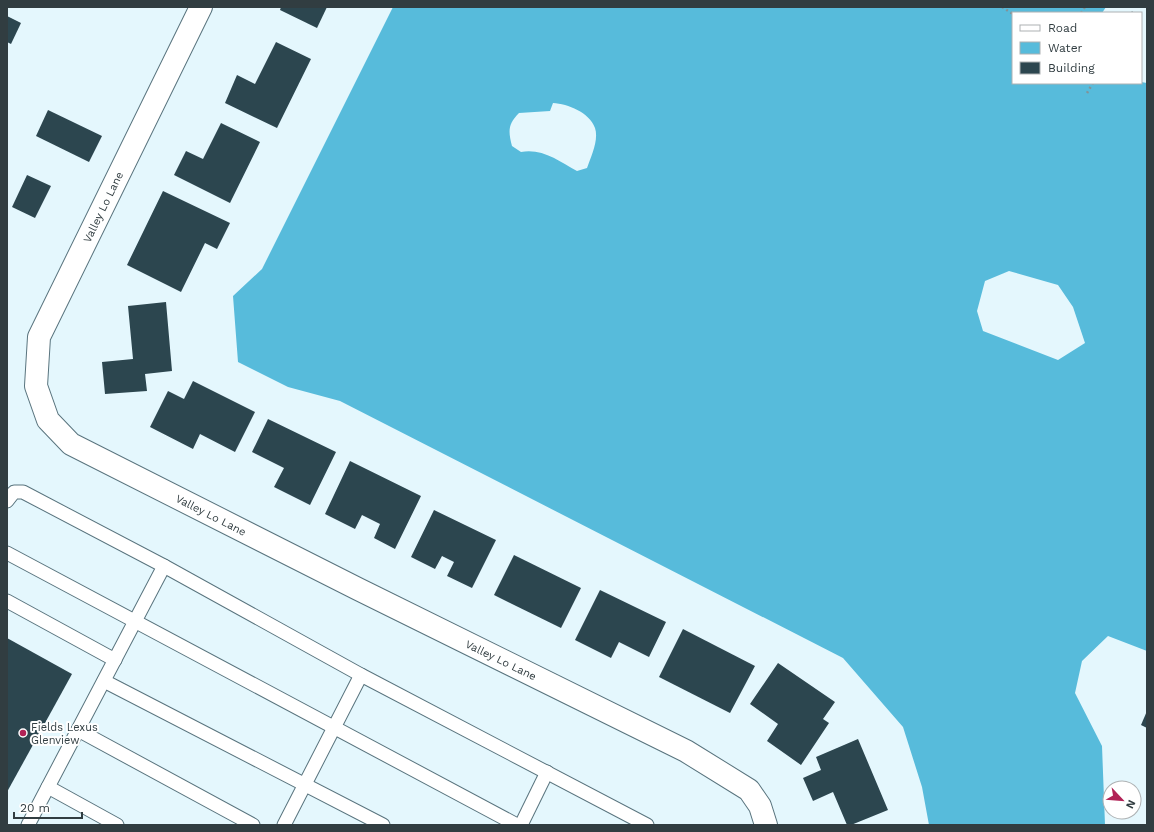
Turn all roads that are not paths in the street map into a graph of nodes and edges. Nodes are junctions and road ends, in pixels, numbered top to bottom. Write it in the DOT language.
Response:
graph roads {
  1 [pos="201,7"];
  2 [pos="7,501"];
  3 [pos="7,553"];
  4 [pos="164,566"];
  5 [pos="7,601"];
  6 [pos="135,622"];
  7 [pos="115,660"];
  8 [pos="361,675"];
  9 [pos="104,681"];
  10 [pos="333,728"];
  11 [pos="78,730"];
  12 [pos="547,772"];
  13 [pos="305,785"];
  14 [pos="48,787"];
  15 [pos="28,825"];
  16 [pos="117,825"];
  17 [pos="254,825"];
  18 [pos="284,825"];
  19 [pos="383,825"];
  20 [pos="517,825"];
  21 [pos="521,825"];
  22 [pos="648,825"];
  23 [pos="766,825"];
  1 -- 23 [label="street, Valley Lo Lane"];
  2 -- 4 [label="lane"];
  3 -- 6 [label="lane"];
  4 -- 6 [label="lane"];
  4 -- 8 [label="lane"];
  5 -- 7 [label="lane"];
  6 -- 7 [label="lane"];
  6 -- 10 [label="lane"];
  7 -- 9 [label="lane"];
  8 -- 10 [label="lane"];
  8 -- 12 [label="lane"];
  9 -- 11 [label="lane"];
  9 -- 13 [label="lane"];
  10 -- 13 [label="lane"];
  10 -- 20 [label="lane"];
  11 -- 14 [label="lane"];
  11 -- 17 [label="lane"];
  12 -- 21 [label="lane"];
  12 -- 22 [label="lane"];
  13 -- 18 [label="lane"];
  13 -- 19 [label="lane"];
  14 -- 15 [label="lane"];
  14 -- 16 [label="lane"];
}
